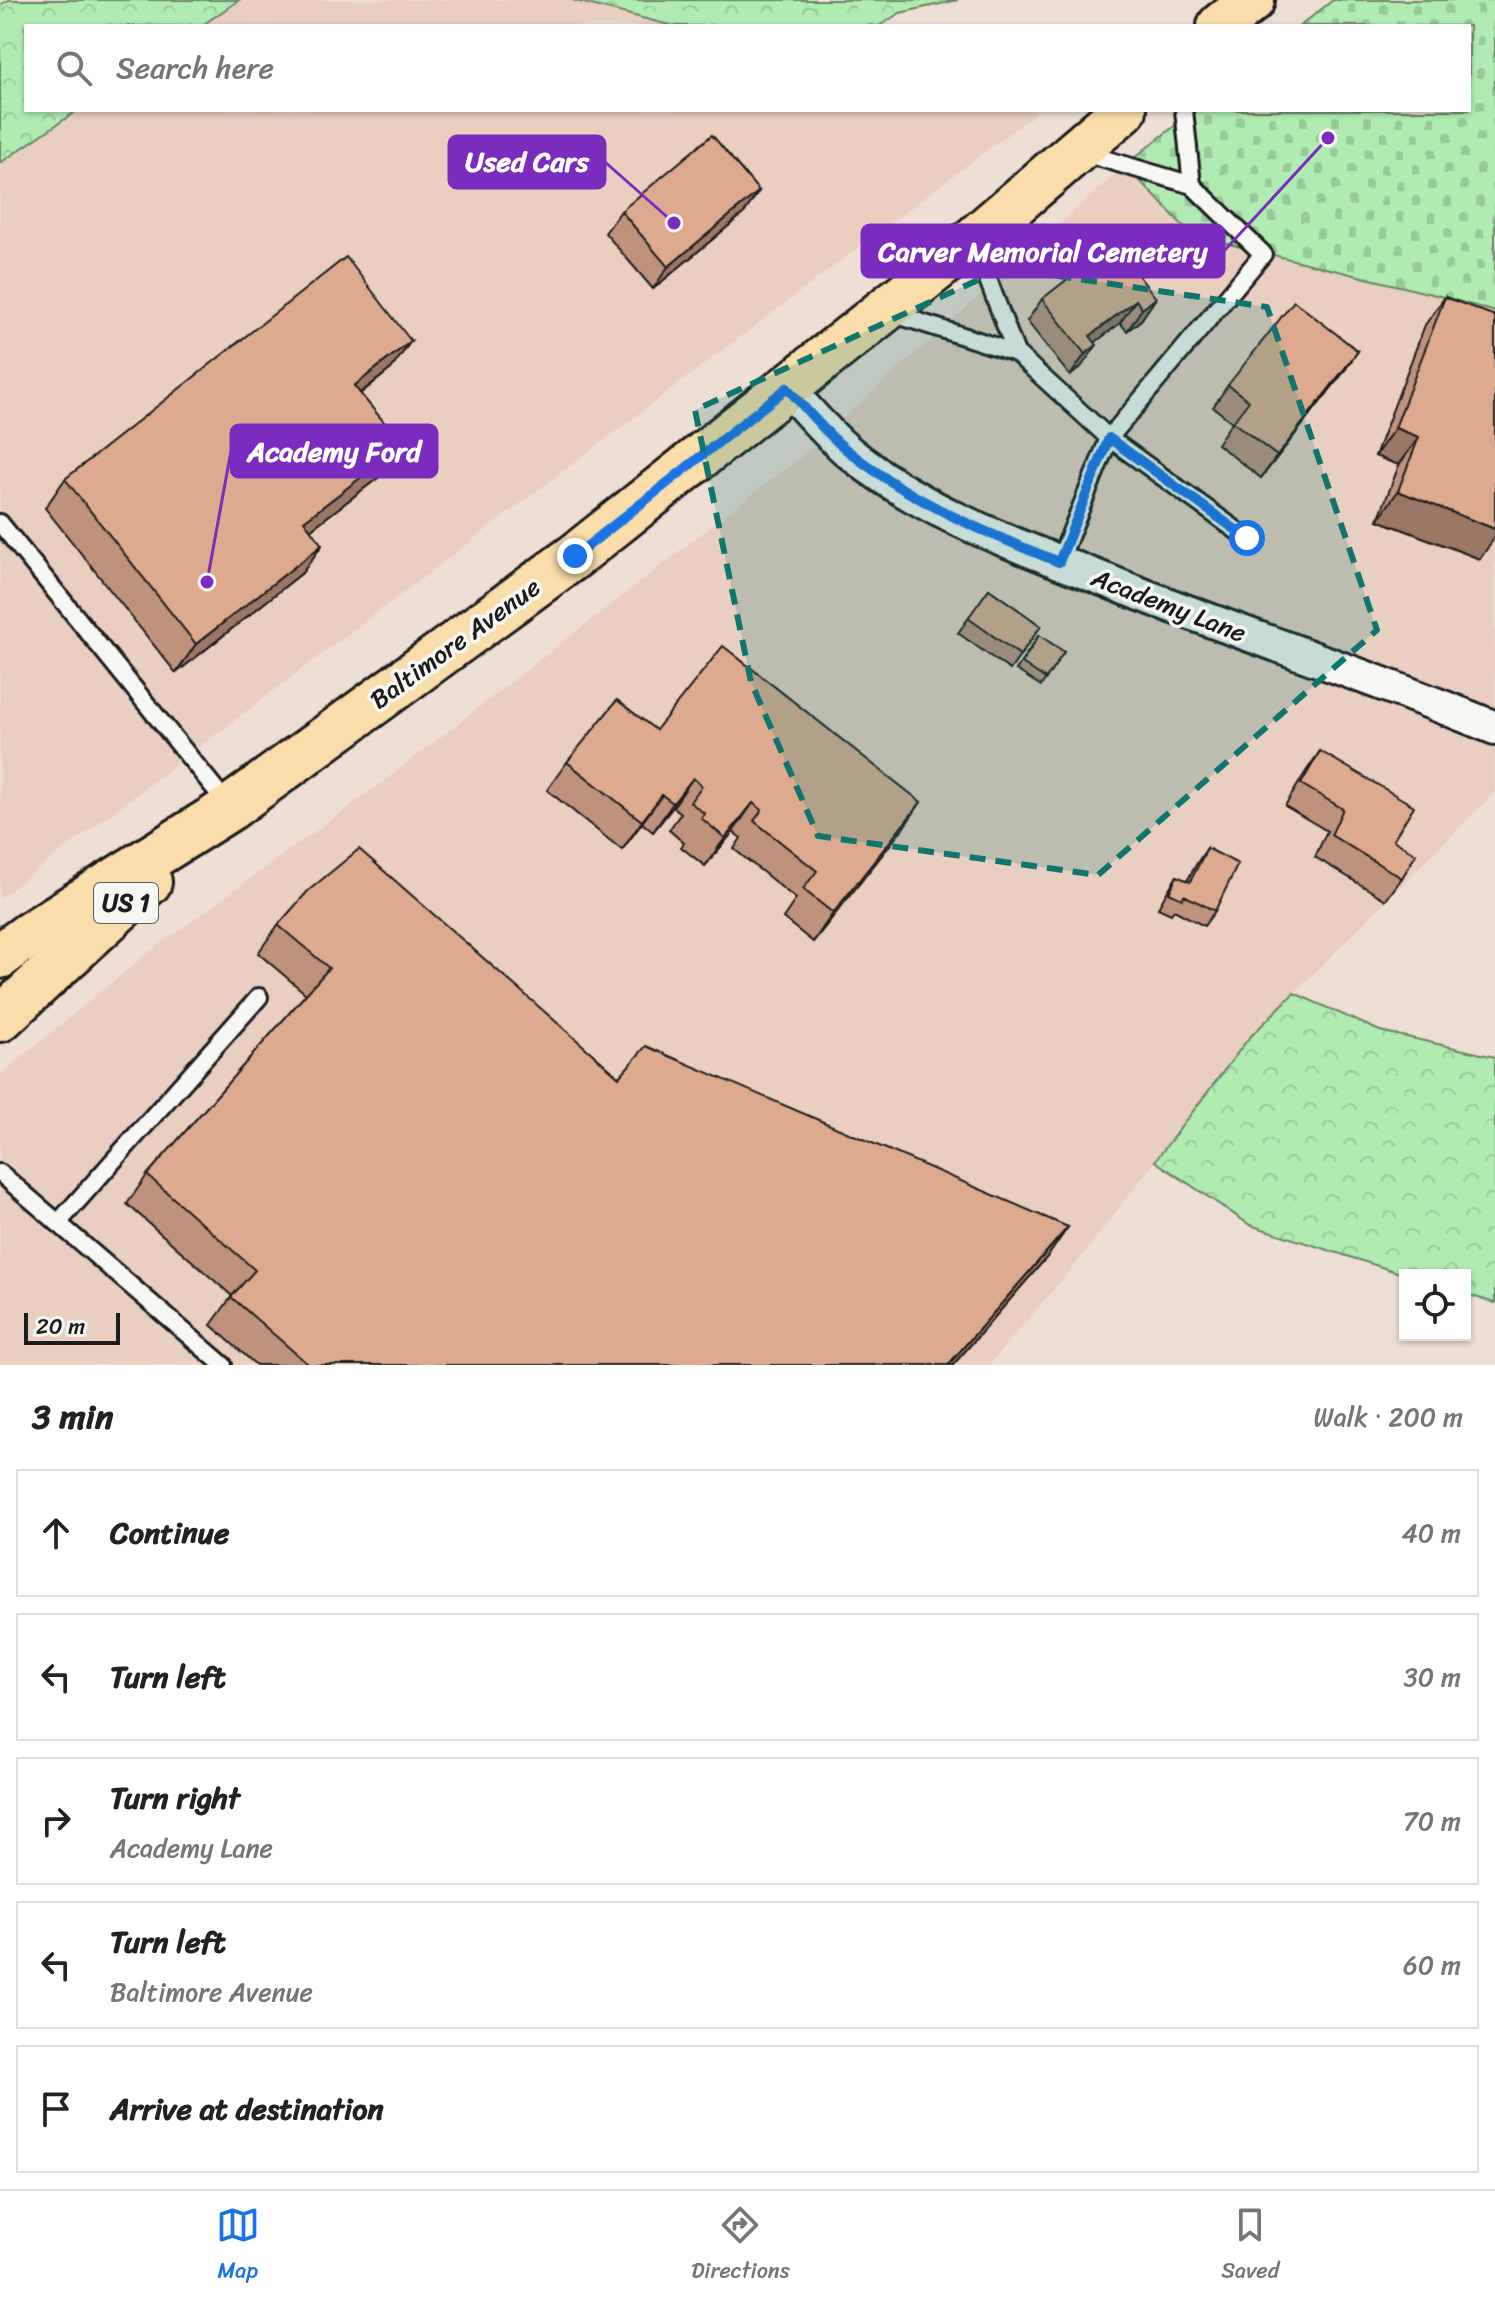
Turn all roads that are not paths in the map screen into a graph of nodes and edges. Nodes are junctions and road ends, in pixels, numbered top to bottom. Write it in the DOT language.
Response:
graph roads {
  1 [pos="1252,0"];
  2 [pos="1222,24"];
  3 [pos="1122,112"];
  4 [pos="1184,112"];
  5 [pos="1078,151"];
  6 [pos="1192,185"];
  7 [pos="973,240"];
  8 [pos="882,310"];
  9 [pos="1016,353"];
  10 [pos="787,388"];
  11 [pos="1109,438"];
  12 [pos="0,523"];
  13 [pos="1247,538"];
  14 [pos="1059,562"];
  15 [pos="1495,728"];
  16 [pos="230,808"];
  17 [pos="0,956"];
  18 [pos="259,997"];
  19 [pos="0,1019"];
  20 [pos="0,1173"];
  21 [pos="58,1223"];
  22 [pos="223,1365"];
  1 -- 2 [label="main road"];
  3 -- 5 [label="main road, Baltimore Avenue / US 1"];
  4 -- 6 [label="lane"];
  5 -- 6 [label="lane"];
  5 -- 7 [label="main road, Baltimore Avenue / US 1"];
  6 -- 11 [label="lane"];
  7 -- 8 [label="main road, Baltimore Avenue / US 1"];
  7 -- 9 [label="lane"];
  8 -- 9 [label="lane"];
  8 -- 10 [label="main road, Baltimore Avenue / US 1"];
  9 -- 11 [label="lane"];
  10 -- 14 [label="street, Academy Lane"];
  10 -- 16 [label="main road, Baltimore Avenue / US 1"];
  11 -- 13 [label="lane"];
  11 -- 14 [label="lane"];
  12 -- 16 [label="lane"];
  14 -- 15 [label="street, Academy Lane"];
  16 -- 17 [label="main road, Baltimore Avenue / US 1"];
  16 -- 19 [label="main road, Baltimore Avenue / US 1"];
  18 -- 21 [label="lane"];
  20 -- 21 [label="lane"];
  21 -- 22 [label="lane"];
}
